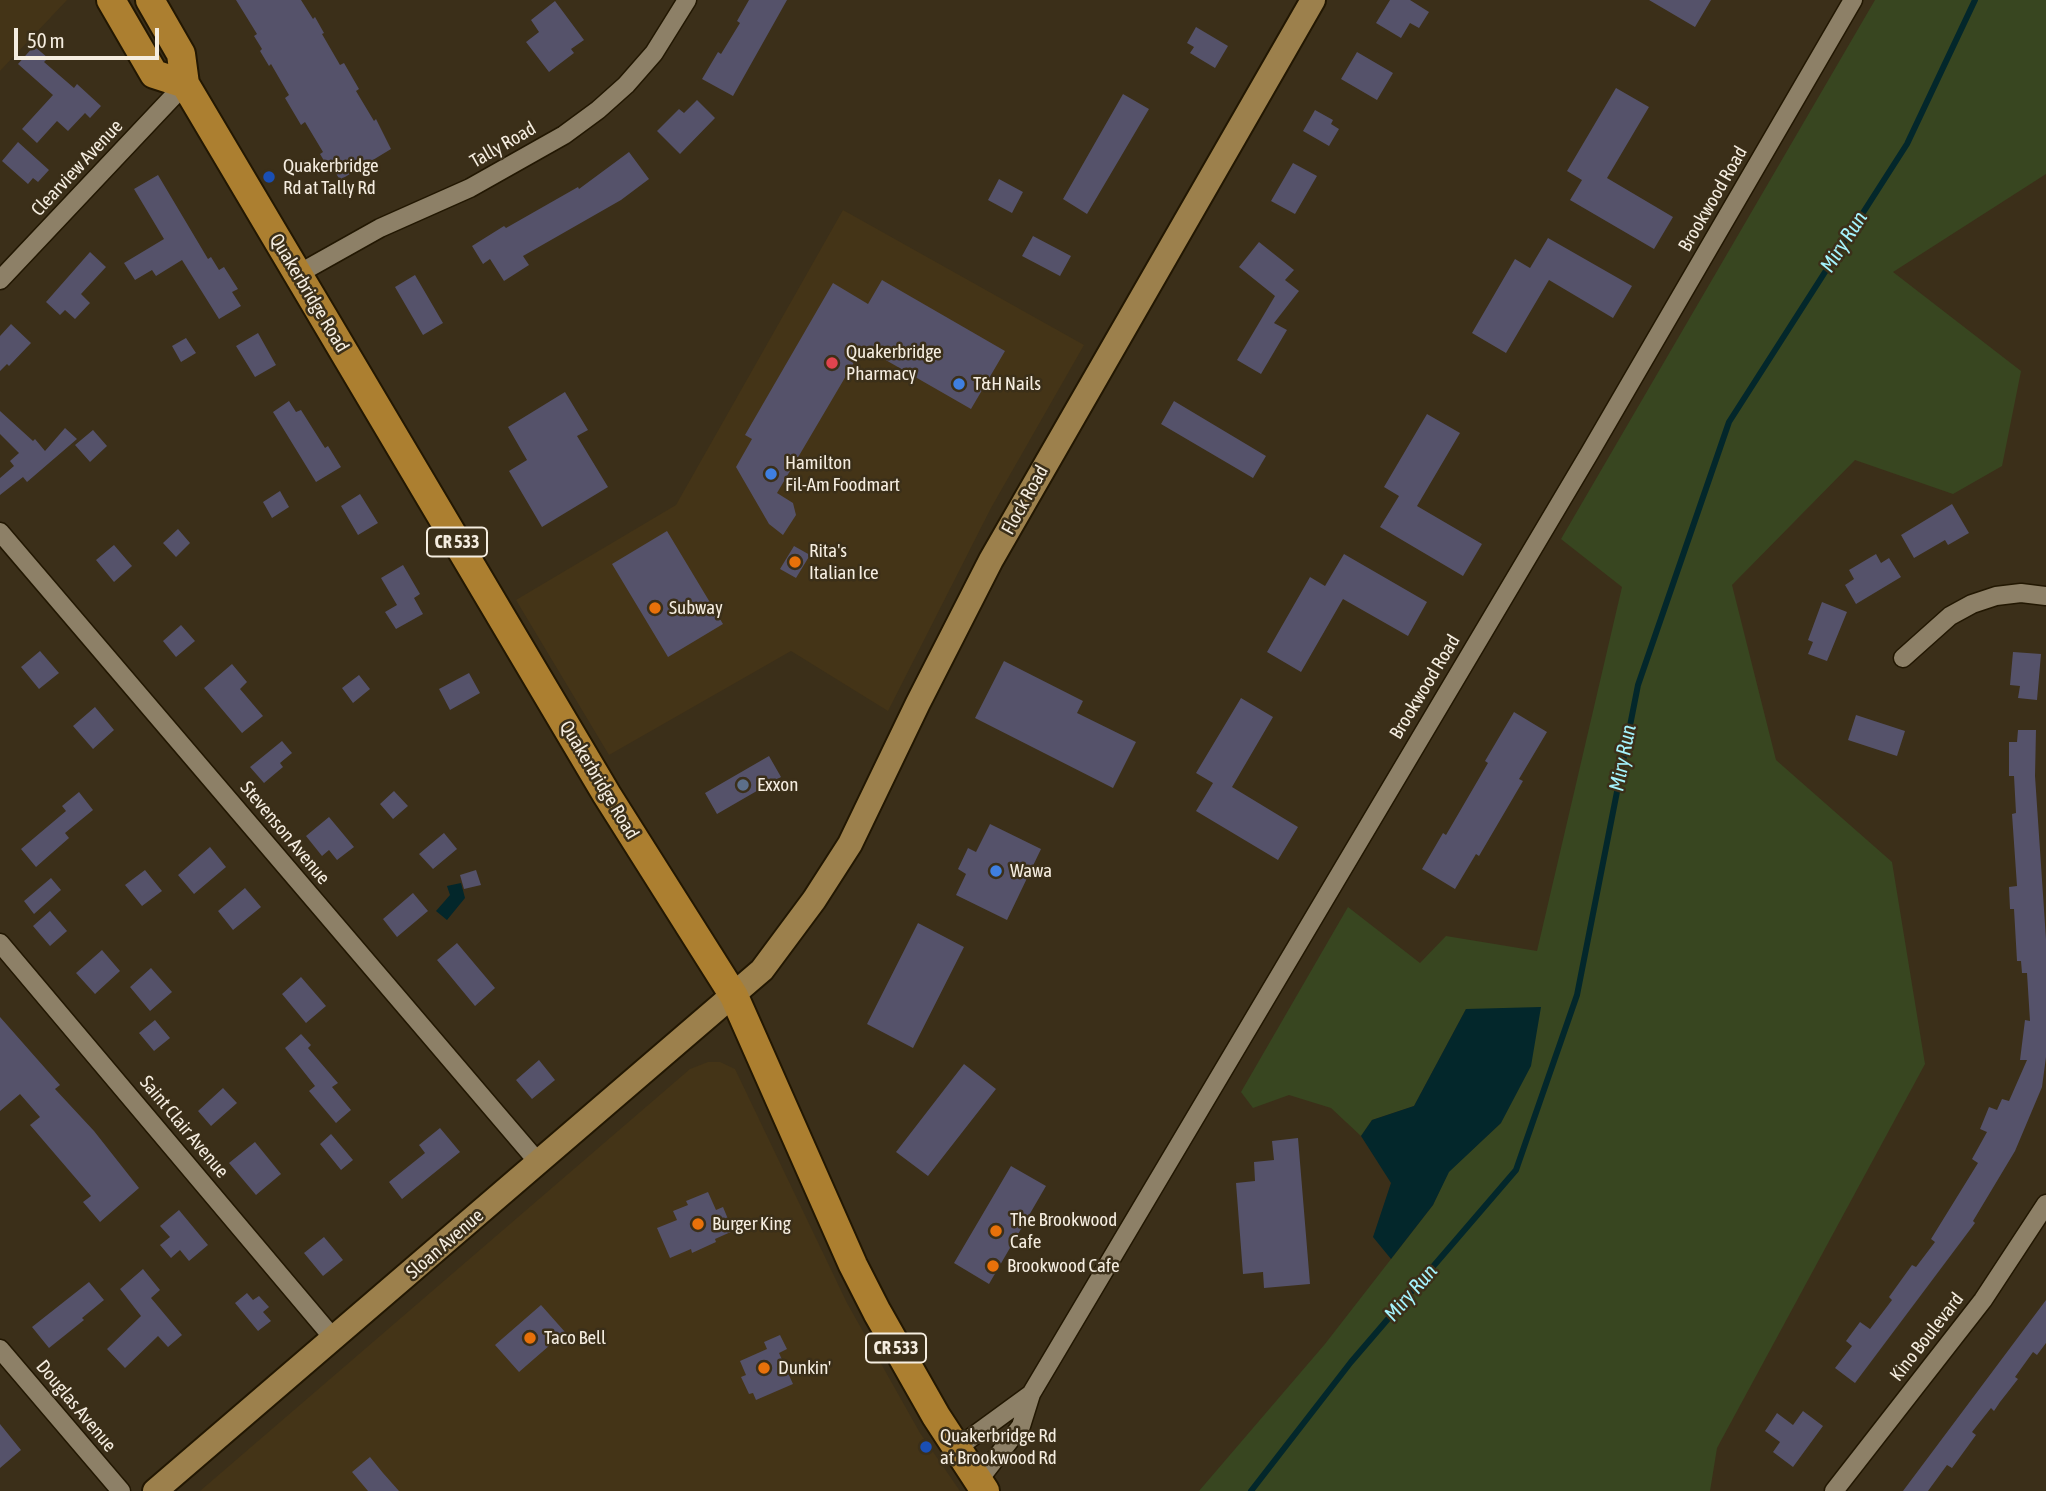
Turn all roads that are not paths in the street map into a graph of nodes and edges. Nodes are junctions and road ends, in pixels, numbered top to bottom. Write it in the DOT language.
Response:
graph roads {
  1 [pos="111,0"];
  2 [pos="150,0"];
  3 [pos="687,0"];
  4 [pos="1313,0"];
  5 [pos="1853,0"];
  6 [pos="185,84"];
  7 [pos="298,274"];
  8 [pos="0,280"];
  9 [pos="0,532"];
  10 [pos="2046,596"];
  11 [pos="1903,658"];
  12 [pos="0,943"];
  13 [pos="734,996"];
  14 [pos="538,1162"];
  15 [pos="2046,1204"];
  16 [pos="334,1339"];
  17 [pos="0,1349"];
  18 [pos="1031,1394"];
  19 [pos="957,1448"];
  20 [pos="982,1486"];
  21 [pos="121,1491"];
  22 [pos="155,1491"];
  23 [pos="1834,1491"];
  1 -- 6 [label="main road"];
  2 -- 6 [label="main road, Quakerbridge Road / CR 533"];
  3 -- 7 [label="street, Tally Road"];
  4 -- 13 [label="main road, Flock Road"];
  5 -- 18 [label="street, Brookwood Road"];
  6 -- 7 [label="main road, Quakerbridge Road / CR 533"];
  6 -- 8 [label="street, Clearview Avenue"];
  7 -- 13 [label="main road, Quakerbridge Road / CR 533"];
  9 -- 14 [label="street, Stevenson Avenue"];
  10 -- 11 [label="street"];
  12 -- 16 [label="street, Saint Clair Avenue"];
  13 -- 14 [label="main road, Sloan Avenue"];
  13 -- 19 [label="main road, Quakerbridge Road / CR 533"];
  14 -- 16 [label="main road, Sloan Avenue"];
  15 -- 23 [label="street, Kino Boulevard"];
  16 -- 22 [label="main road, Sloan Avenue"];
  17 -- 21 [label="street, Douglas Avenue"];
  18 -- 19 [label="street, Brookwood Road"];
  18 -- 20 [label="street, Brookwood Road"];
  19 -- 20 [label="main road, Quakerbridge Road / CR 533"];
}
